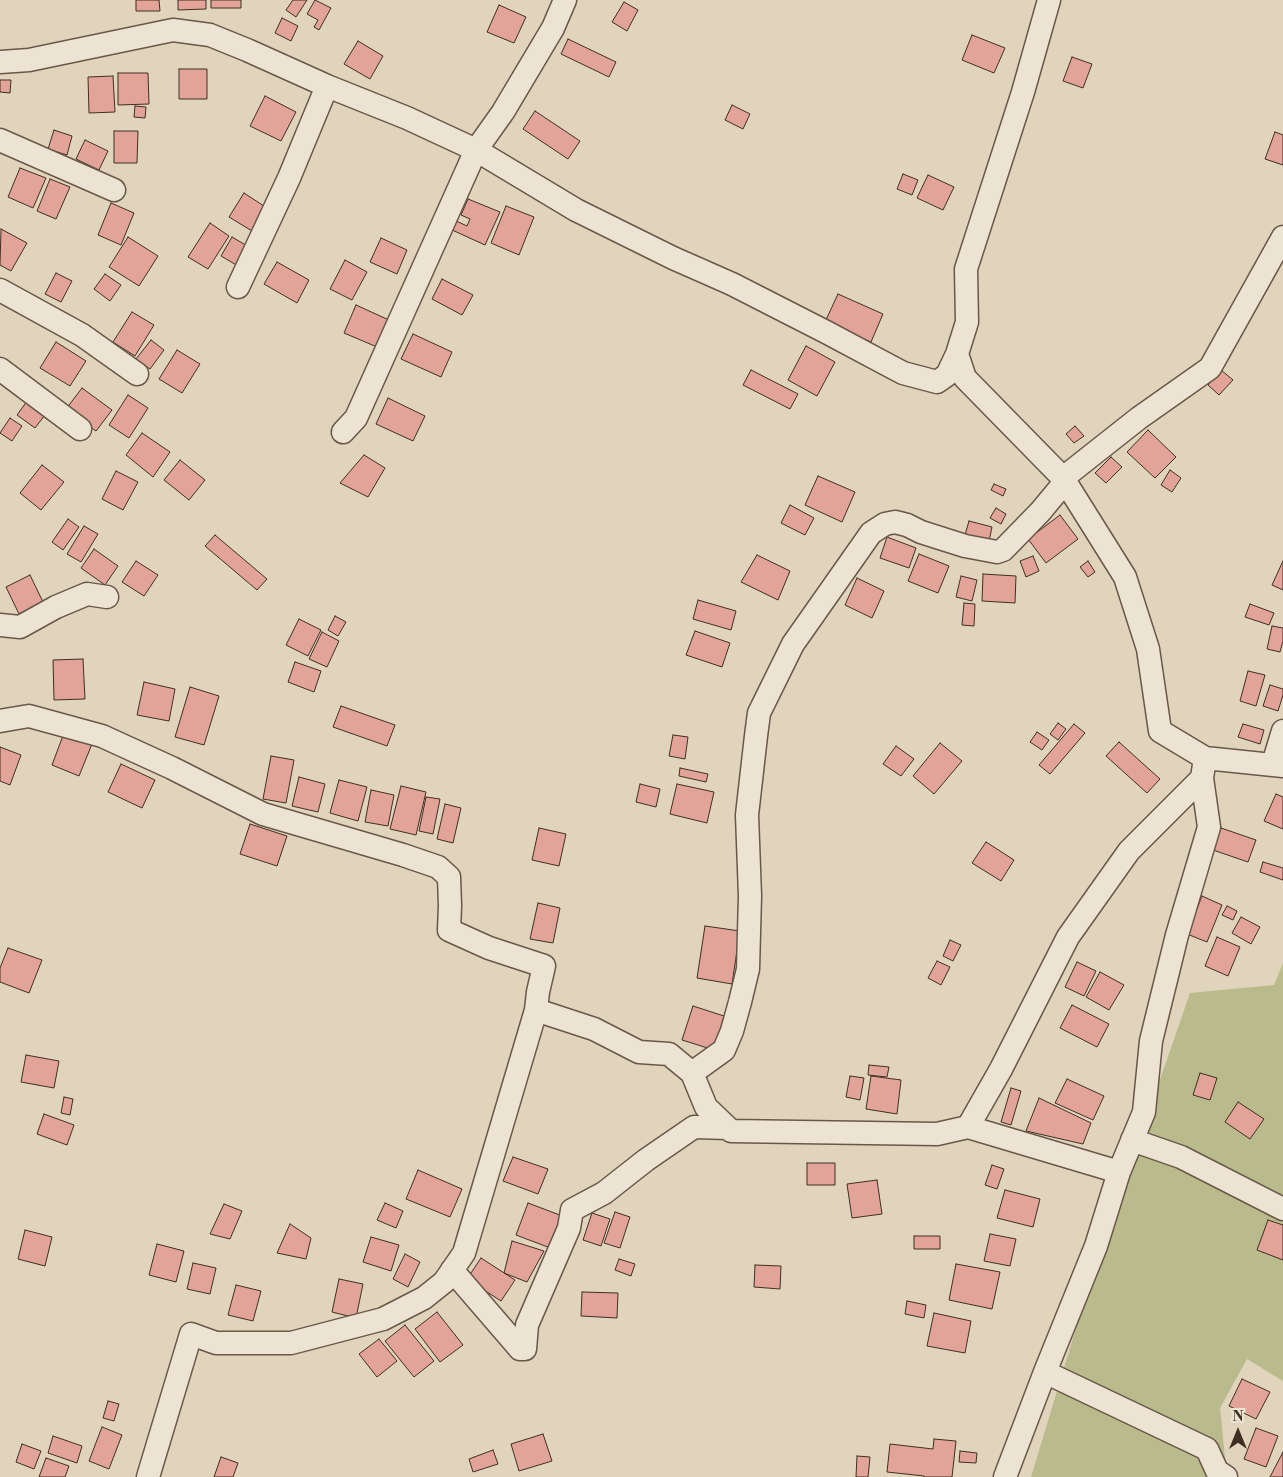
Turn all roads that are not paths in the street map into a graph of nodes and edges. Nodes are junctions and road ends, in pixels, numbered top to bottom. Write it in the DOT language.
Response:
graph roads {
  1 [pos="565,0"];
  2 [pos="1049,0"];
  3 [pos="0,62"];
  4 [pos="327,86"];
  5 [pos="0,140"];
  6 [pos="476,150"];
  7 [pos="114,190"];
  8 [pos="1283,238"];
  9 [pos="238,287"];
  10 [pos="0,290"];
  11 [pos="957,354"];
  12 [pos="0,369"];
  13 [pos="137,374"];
  14 [pos="80,430"];
  15 [pos="343,432"];
  16 [pos="1064,480"];
  17 [pos="107,597"];
  18 [pos="0,625"];
  19 [pos="0,720"];
  20 [pos="1283,731"];
  21 [pos="1278,765"];
  22 [pos="1203,768"];
  23 [pos="536,1010"];
  24 [pos="692,1073"];
  25 [pos="968,1127"];
  26 [pos="728,1128"];
  27 [pos="1132,1140"];
  28 [pos="1119,1172"];
  29 [pos="1283,1209"];
  30 [pos="452,1270"];
  31 [pos="1045,1372"];
  32 [pos="148,1477"];
  33 [pos="1005,1477"];
  34 [pos="1226,1477"];
  1 -- 6 [label="street"];
  2 -- 11 [label="street"];
  3 -- 4 [label="street"];
  4 -- 6 [label="street"];
  4 -- 9 [label="street"];
  5 -- 7 [label="street"];
  6 -- 11 [label="street"];
  6 -- 15 [label="street"];
  8 -- 16 [label="street"];
  10 -- 13 [label="street"];
  11 -- 16 [label="street"];
  12 -- 14 [label="street"];
  16 -- 22 [label="street"];
  16 -- 24 [label="street"];
  17 -- 18 [label="street"];
  19 -- 23 [label="street"];
  20 -- 21 [label="street"];
  21 -- 22 [label="street"];
  22 -- 25 [label="street"];
  22 -- 27 [label="street"];
  23 -- 24 [label="street"];
  23 -- 30 [label="street"];
  24 -- 26 [label="street"];
  25 -- 26 [label="street"];
  25 -- 28 [label="street"];
  26 -- 30 [label="street"];
  27 -- 28 [label="street"];
  27 -- 29 [label="street"];
  28 -- 31 [label="street"];
  30 -- 32 [label="street"];
  31 -- 33 [label="street"];
  31 -- 34 [label="street"];
}
